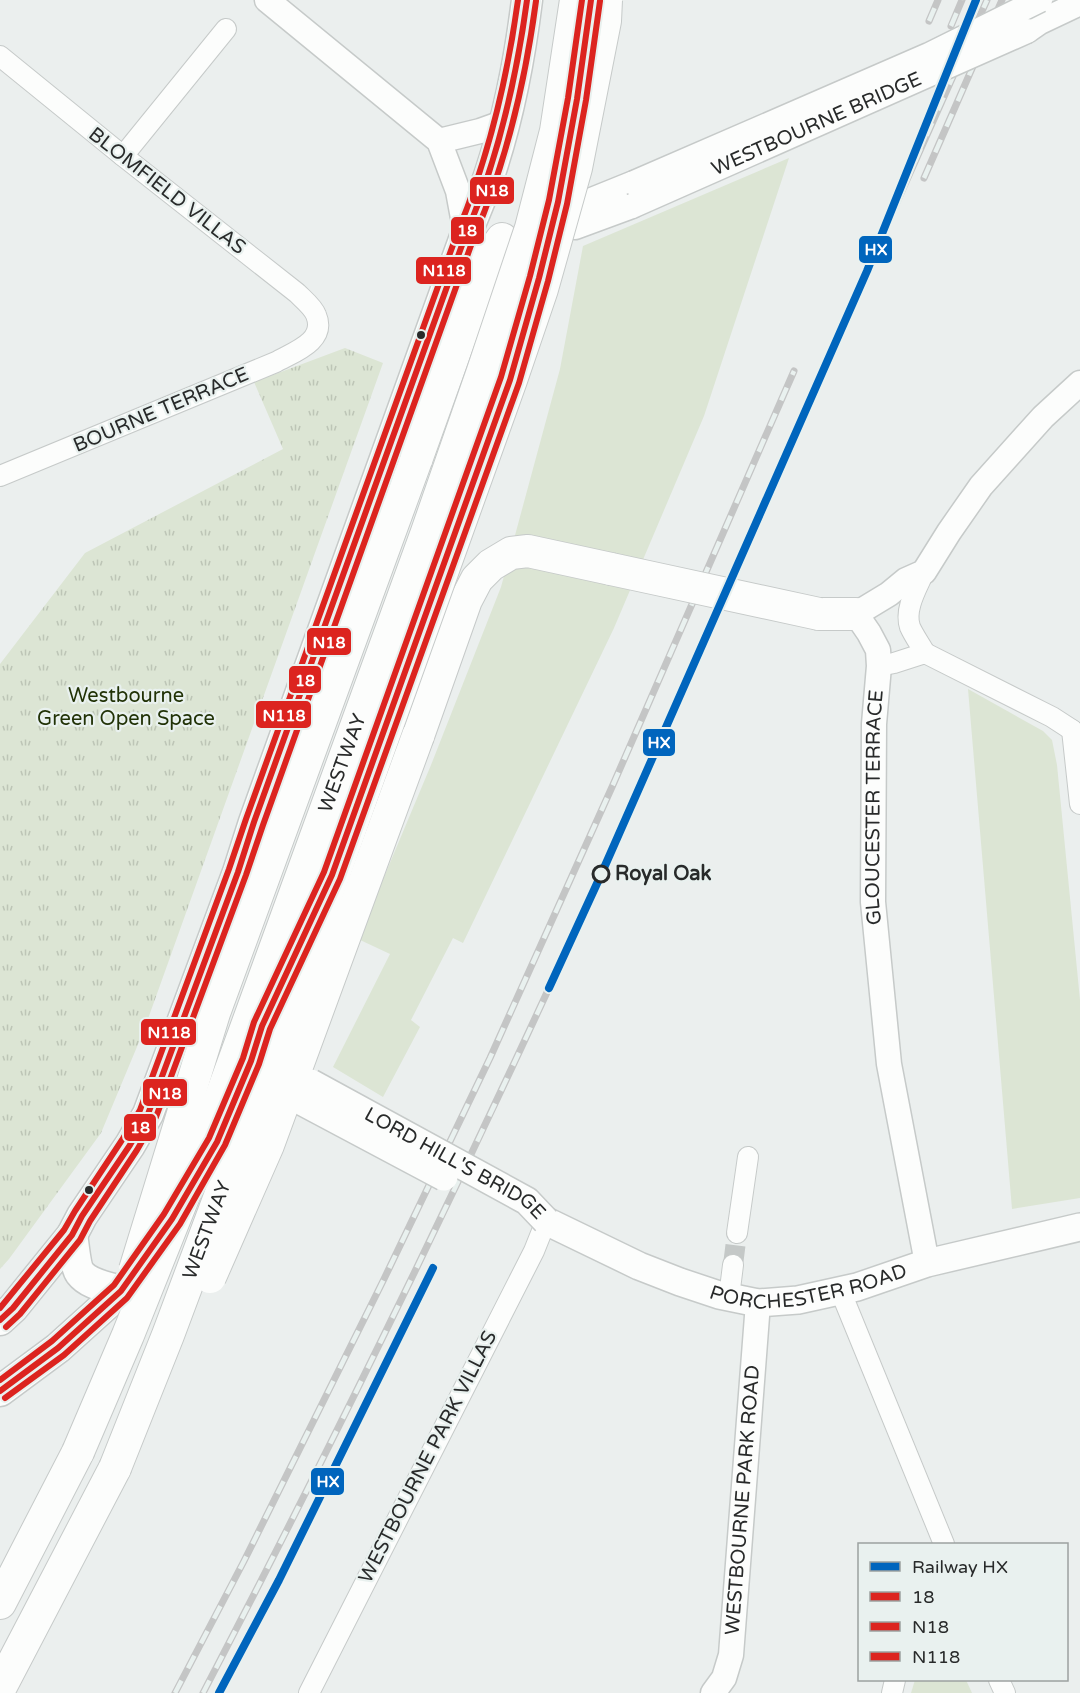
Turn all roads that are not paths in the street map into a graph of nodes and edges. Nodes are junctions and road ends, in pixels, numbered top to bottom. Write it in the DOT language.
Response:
graph roads {
  1 [pos="267,0"];
  2 [pos="527,0"];
  3 [pos="576,0"];
  4 [pos="606,0"];
  5 [pos="1080,3"];
  6 [pos="1048,7"];
  7 [pos="226,29"];
  8 [pos="0,56"];
  9 [pos="506,122"];
  10 [pos="440,141"];
  11 [pos="123,156"];
  12 [pos="579,215"];
  13 [pos="466,234"];
  14 [pos="501,239"];
  15 [pos="317,334"];
  16 [pos="1080,383"];
  17 [pos="0,476"];
  18 [pos="924,572"];
  19 [pos="856,614"];
  20 [pos="925,653"];
  21 [pos="879,666"];
  22 [pos="1076,729"];
  23 [pos="1078,763"];
  24 [pos="1080,804"];
  25 [pos="184,1061"];
  26 [pos="307,1092"];
  27 [pos="148,1114"];
  28 [pos="748,1157"];
  29 [pos="546,1221"];
  30 [pos="1080,1227"];
  31 [pos="737,1233"];
  32 [pos="72,1235"];
  33 [pos="927,1263"];
  34 [pos="733,1265"];
  35 [pos="840,1290"];
  36 [pos="729,1297"];
  37 [pos="759,1303"];
  38 [pos="0,1320"];
  39 [pos="0,1391"];
  40 [pos="78,1452"];
  41 [pos="115,1468"];
  42 [pos="935,1523"];
  43 [pos="930,1543"];
  44 [pos="943,1543"];
  45 [pos="0,1603"];
  46 [pos="0,1688"];
  47 [pos="309,1693"];
  48 [pos="713,1693"];
  1 -- 10 [label="street"];
  2 -- 9 [label="main road"];
  3 -- 40 [label="highway, WESTWAY, bridge"];
  4 -- 41 [label="highway, WESTWAY, bridge"];
  5 -- 6 [label="street, WESTBOURNE BRIDGE"];
  6 -- 12 [label="street, WESTBOURNE BRIDGE, bridge"];
  7 -- 11 [label="street"];
  8 -- 11 [label="street, BLOMFIELD VILLAS"];
  9 -- 10 [label="street"];
  9 -- 13 [label="main road"];
  10 -- 13 [label="street"];
  11 -- 15 [label="street, BLOMFIELD VILLAS"];
  13 -- 27 [label="main road"];
  14 -- 40 [label="highway, bridge"];
  15 -- 17 [label="street, BOURNE TERRACE"];
  16 -- 18 [label="street"];
  18 -- 19 [label="street"];
  18 -- 20 [label="street"];
  19 -- 21 [label="street, GLOUCESTER TERRACE"];
  19 -- 41 [label="highway, bridge"];
  20 -- 21 [label="street"];
  20 -- 22 [label="street"];
  21 -- 33 [label="street, GLOUCESTER TERRACE"];
  22 -- 23 [label="street"];
  23 -- 24 [label="street"];
  25 -- 27 [label="main road"];
  26 -- 29 [label="main road, LORD HILL'S BRIDGE, bridge"];
  27 -- 32 [label="main road"];
  28 -- 31 [label="street"];
  29 -- 36 [label="main road, PORCHESTER ROAD"];
  29 -- 47 [label="street, WESTBOURNE PARK VILLAS"];
  30 -- 33 [label="main road, PORCHESTER ROAD"];
  32 -- 38 [label="main road"];
  32 -- 39 [label="main road"];
  33 -- 35 [label="main road, PORCHESTER ROAD"];
  34 -- 36 [label="street"];
  35 -- 37 [label="main road, PORCHESTER ROAD"];
  35 -- 42 [label="street"];
  36 -- 37 [label="main road, PORCHESTER ROAD"];
  37 -- 48 [label="street, WESTBOURNE PARK ROAD"];
  40 -- 45 [label="highway, WESTWAY"];
  41 -- 46 [label="highway, WESTWAY"];
  42 -- 43 [label="street"];
  42 -- 44 [label="street"];
}
